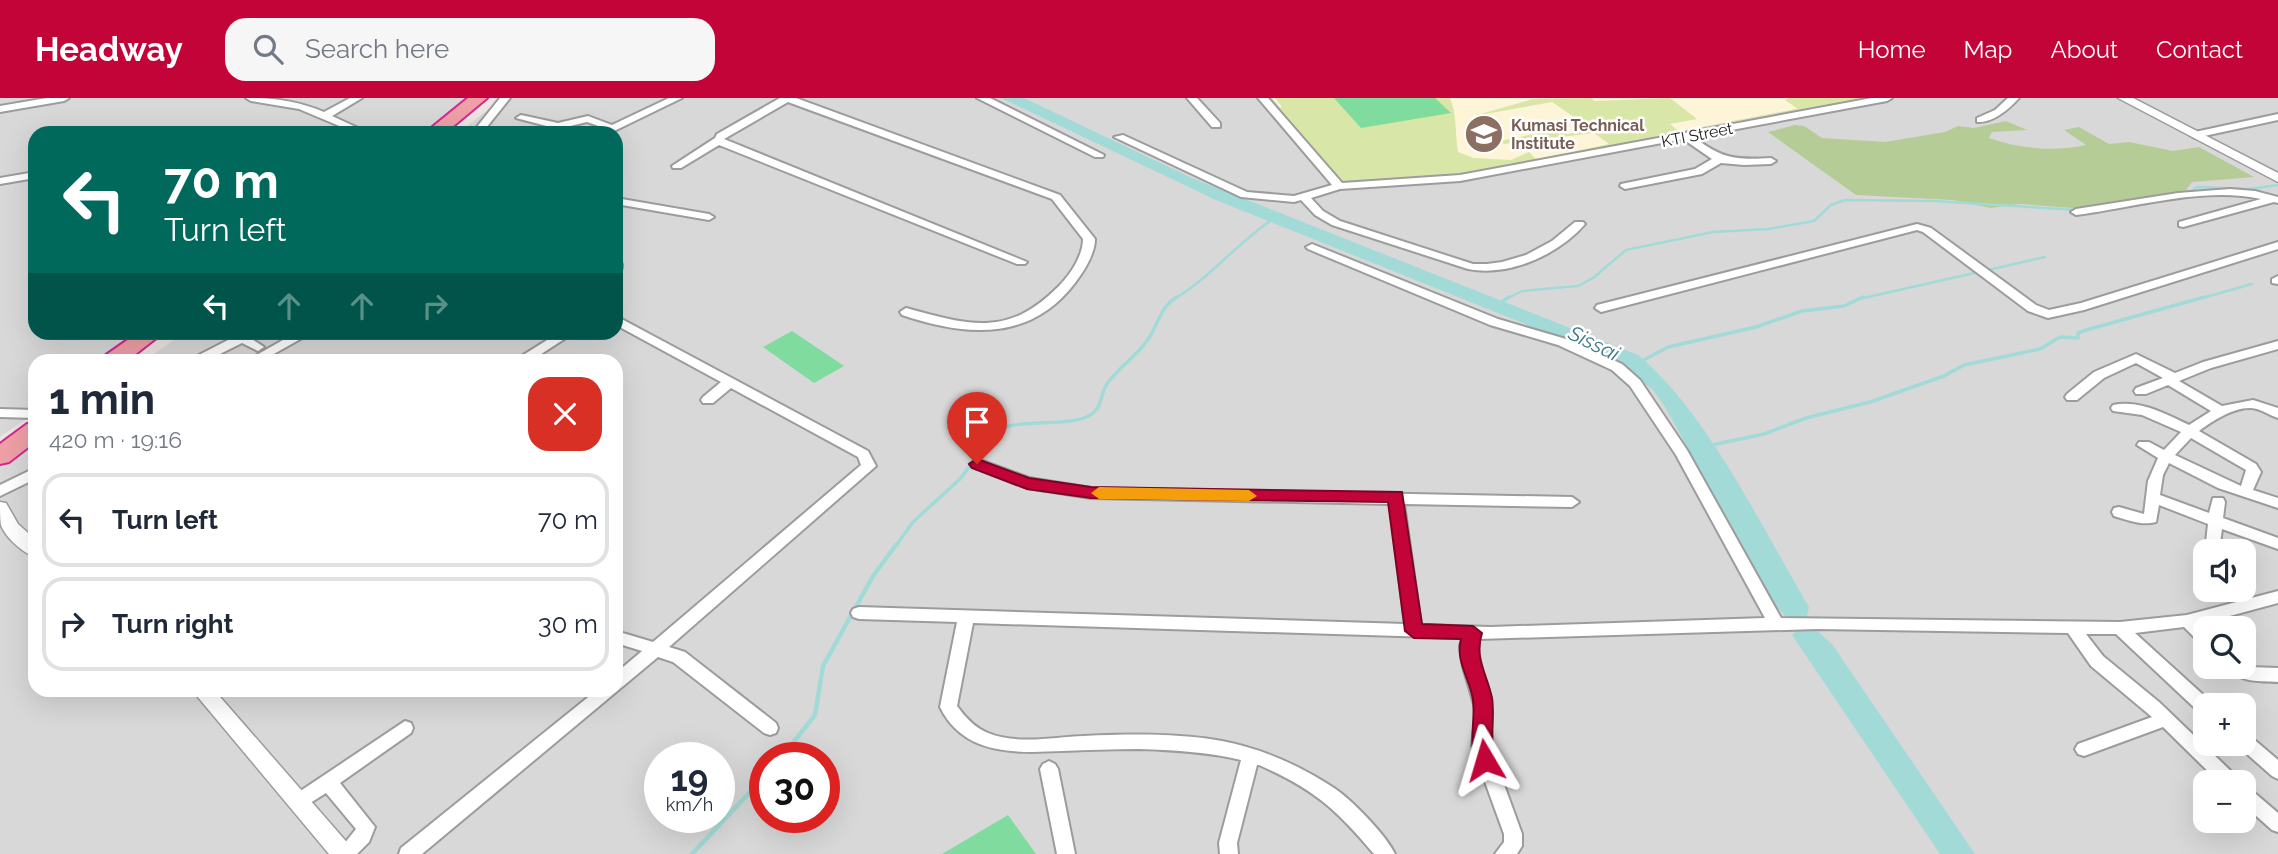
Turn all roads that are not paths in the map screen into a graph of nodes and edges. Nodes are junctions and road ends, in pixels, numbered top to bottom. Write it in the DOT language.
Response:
graph roads {
  1 [pos="64,98"];
  2 [pos="251,98"];
  3 [pos="357,98"];
  4 [pos="479,98"];
  5 [pos="493,98"];
  6 [pos="505,98"];
  7 [pos="677,98"];
  8 [pos="982,98"];
  9 [pos="1192,98"];
  10 [pos="1263,98"];
  11 [pos="1887,98"];
  12 [pos="2014,98"];
  13 [pos="2124,98"];
  14 [pos="0,109"];
  15 [pos="324,116"];
  16 [pos="2278,117"];
  17 [pos="521,118"];
  18 [pos="1980,120"];
  19 [pos="1216,125"];
  20 [pos="348,126"];
  21 [pos="443,126"];
  22 [pos="459,126"];
  23 [pos="483,126"];
  24 [pos="600,126"];
  25 [pos="616,126"];
  26 [pos="2194,135"];
  27 [pos="1119,136"];
  28 [pos="1687,137"];
  29 [pos="719,141"];
  30 [pos="1099,155"];
  31 [pos="1717,161"];
  32 [pos="1772,161"];
  33 [pos="677,166"];
  34 [pos="28,176"];
  35 [pos="2278,178"];
  36 [pos="0,181"];
  37 [pos="1339,186"];
  38 [pos="1625,187"];
  39 [pos="1305,198"];
  40 [pos="2276,199"];
  41 [pos="623,202"];
  42 [pos="2076,212"];
  43 [pos="709,217"];
  44 [pos="2183,224"];
  45 [pos="1579,225"];
  46 [pos="2278,245"];
  47 [pos="1312,247"];
  48 [pos="1021,262"];
  49 [pos="1601,308"];
  50 [pos="906,312"];
  51 [pos="623,324"];
  52 [pos="143,340"];
  53 [pos="160,340"];
  54 [pos="230,340"];
  55 [pos="246,340"];
  56 [pos="292,340"];
  57 [pos="556,340"];
  58 [pos="2278,345"];
  59 [pos="258,347"];
  60 [pos="123,354"];
  61 [pos="140,354"];
  62 [pos="210,354"];
  63 [pos="265,354"];
  64 [pos="534,354"];
  65 [pos="2171,379"];
  66 [pos="729,383"];
  67 [pos="2141,391"];
  68 [pos="2072,397"];
  69 [pos="708,400"];
  70 [pos="2118,408"];
  71 [pos="2221,411"];
  72 [pos="0,413"];
  73 [pos="2278,414"];
  74 [pos="28,415"];
  75 [pos="28,420"];
  76 [pos="2190,430"];
  77 [pos="28,435"];
  78 [pos="0,442"];
  79 [pos="2144,445"];
  80 [pos="0,456"];
  81 [pos="2167,457"];
  82 [pos="977,464"];
  83 [pos="28,477"];
  84 [pos="0,491"];
  85 [pos="2245,492"];
  86 [pos="1396,496"];
  87 [pos="2154,498"];
  88 [pos="1572,502"];
  89 [pos="2218,502"];
  90 [pos="2278,503"];
  91 [pos="0,508"];
  92 [pos="2119,512"];
  93 [pos="2214,519"];
  94 [pos="2213,539"];
  95 [pos="28,544"];
  96 [pos="2278,544"];
  97 [pos="2278,597"];
  98 [pos="859,613"];
  99 [pos="966,618"];
  100 [pos="2188,621"];
  101 [pos="1779,624"];
  102 [pos="2193,626"];
  103 [pos="2073,628"];
  104 [pos="2120,628"];
  105 [pos="1414,631"];
  106 [pos="1473,633"];
  107 [pos="623,639"];
  108 [pos="658,648"];
  109 [pos="2256,674"];
  110 [pos="623,676"];
  111 [pos="2278,676"];
  112 [pos="2193,696"];
  113 [pos="208,697"];
  114 [pos="599,697"];
  115 [pos="2162,720"];
  116 [pos="405,728"];
  117 [pos="770,728"];
  118 [pos="2084,749"];
  119 [pos="2256,751"];
  120 [pos="1251,755"];
  121 [pos="1049,769"];
  122 [pos="2218,770"];
  123 [pos="2278,771"];
  124 [pos="328,782"];
  125 [pos="299,803"];
  126 [pos="2256,805"];
  127 [pos="2278,824"];
  128 [pos="344,854"];
  129 [pos="408,854"];
  130 [pos="1066,854"];
  131 [pos="1229,854"];
  132 [pos="1386,854"];
  133 [pos="1504,854"];
  1 -- 14 [label="street"];
  2 -- 15 [label="street"];
  3 -- 15 [label="street"];
  4 -- 21 [label="highway"];
  5 -- 22 [label="highway"];
  6 -- 23 [label="street"];
  7 -- 25 [label="street"];
  8 -- 30 [label="street"];
  9 -- 19 [label="street"];
  10 -- 37 [label="street"];
  11 -- 28 [label="street, KTI Street"];
  12 -- 18 [label="street"];
  13 -- 26 [label="street"];
  15 -- 20 [label="street"];
  16 -- 26 [label="street"];
  17 -- 24 [label="street"];
  26 -- 35 [label="street"];
  27 -- 39 [label="street"];
  28 -- 31 [label="street"];
  28 -- 37 [label="street, KTI Street"];
  29 -- 33 [label="street"];
  29 -- 48 [label="street"];
  29 -- 50 [label="street"];
  31 -- 32 [label="street"];
  31 -- 38 [label="street"];
  34 -- 36 [label="street"];
  37 -- 39 [label="street, KTI Street"];
  39 -- 45 [label="street"];
  40 -- 42 [label="street"];
  40 -- 44 [label="street"];
  41 -- 43 [label="street"];
  46 -- 49 [label="street"];
  47 -- 101 [label="street"];
  51 -- 66 [label="street"];
  52 -- 60 [label="highway"];
  53 -- 61 [label="highway"];
  54 -- 62 [label="street"];
  55 -- 59 [label="street"];
  56 -- 63 [label="street"];
  57 -- 64 [label="street"];
  58 -- 65 [label="street"];
  65 -- 67 [label="street"];
  65 -- 68 [label="street"];
  65 -- 71 [label="street"];
  66 -- 69 [label="street"];
  66 -- 108 [label="street"];
  70 -- 76 [label="street"];
  71 -- 73 [label="street"];
  71 -- 76 [label="street"];
  72 -- 74 [label="street"];
  75 -- 78 [label="highway"];
  76 -- 81 [label="street"];
  76 -- 85 [label="street"];
  77 -- 80 [label="highway"];
  79 -- 81 [label="street"];
  81 -- 85 [label="street"];
  81 -- 87 [label="street"];
  82 -- 86 [label="street"];
  83 -- 84 [label="street"];
  85 -- 90 [label="street"];
  86 -- 88 [label="street"];
  86 -- 105 [label="street"];
  87 -- 92 [label="street"];
  87 -- 93 [label="street"];
  89 -- 93 [label="street"];
  91 -- 95 [label="street"];
  93 -- 94 [label="street"];
  93 -- 96 [label="street"];
  97 -- 100 [label="street"];
  98 -- 99 [label="street"];
  99 -- 105 [label="street"];
  99 -- 120 [label="street"];
  100 -- 102 [label="street"];
  100 -- 104 [label="street"];
  101 -- 103 [label="street"];
  101 -- 106 [label="street"];
  103 -- 104 [label="street"];
  103 -- 115 [label="street"];
  104 -- 112 [label="street"];
  105 -- 106 [label="street"];
  106 -- 133 [label="street"];
  107 -- 108 [label="street"];
  108 -- 110 [label="street"];
  108 -- 117 [label="street"];
  109 -- 111 [label="street"];
  113 -- 125 [label="street"];
  114 -- 129 [label="street"];
  115 -- 118 [label="street"];
  115 -- 122 [label="street"];
  116 -- 124 [label="street"];
  119 -- 123 [label="street"];
  120 -- 131 [label="street"];
  120 -- 132 [label="street"];
  121 -- 130 [label="street"];
  124 -- 125 [label="street"];
  124 -- 128 [label="street"];
  125 -- 128 [label="street"];
  126 -- 127 [label="street"];
}
